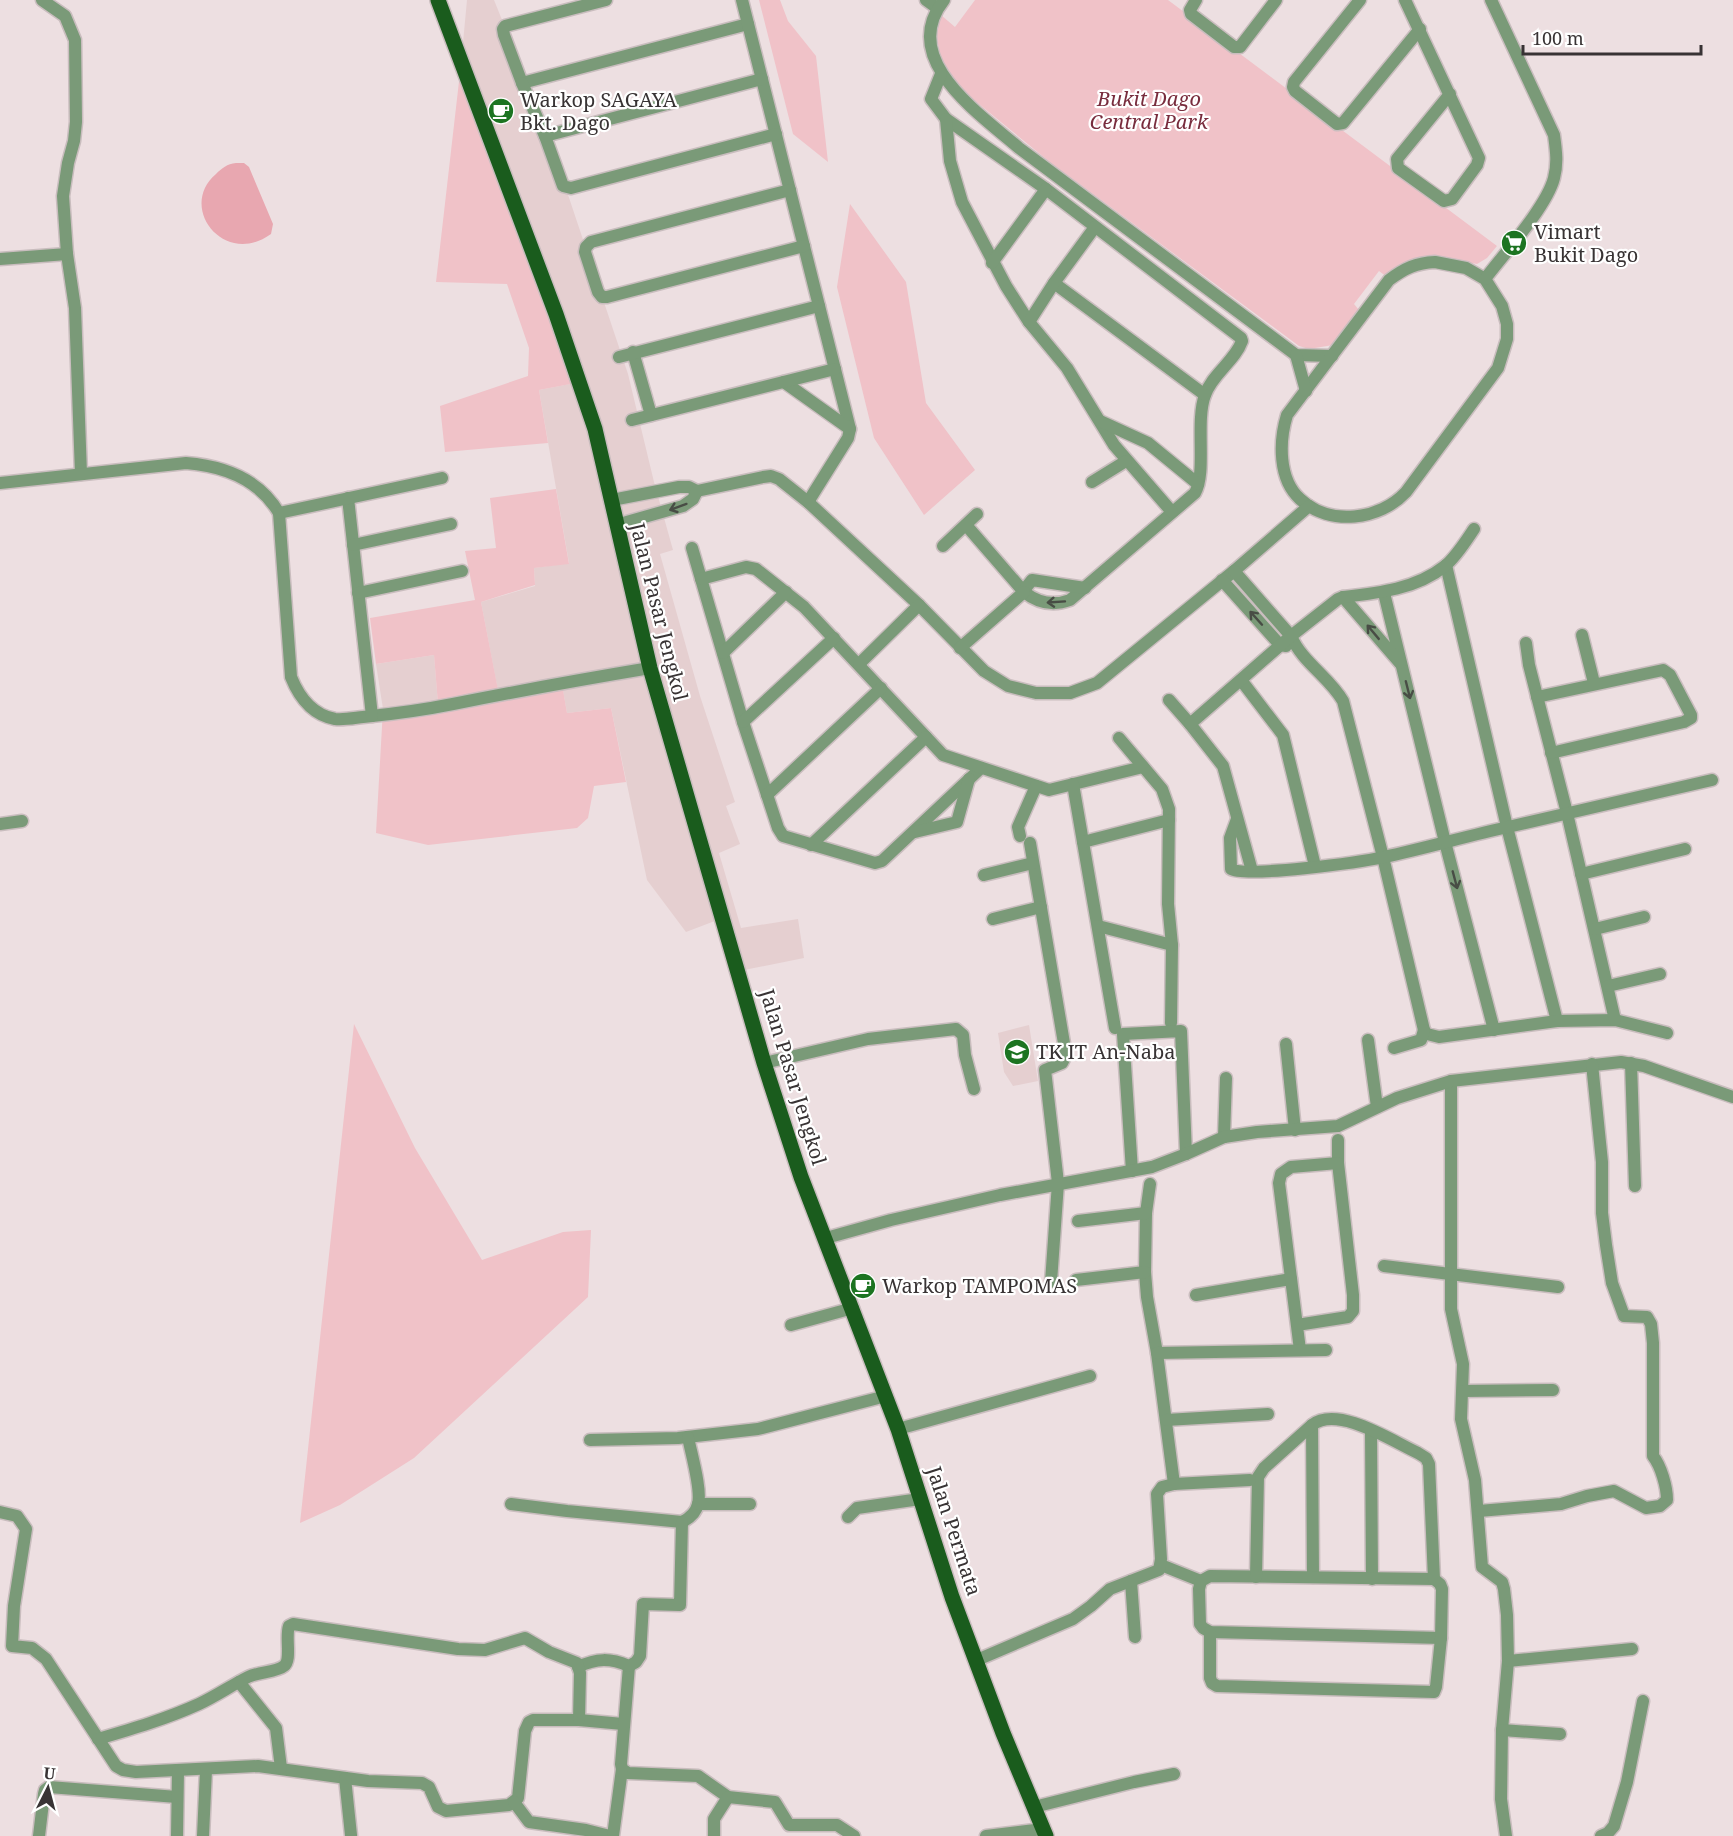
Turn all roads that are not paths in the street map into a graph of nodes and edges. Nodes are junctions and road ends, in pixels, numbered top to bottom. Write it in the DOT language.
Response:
graph roads {
  1 [pos="42,0"];
  2 [pos="438,0"];
  3 [pos="606,0"];
  4 [pos="742,0"];
  5 [pos="926,0"];
  6 [pos="1196,0"];
  7 [pos="1276,0"];
  8 [pos="1360,0"];
  9 [pos="1405,0"];
  10 [pos="1491,0"];
  11 [pos="940,4"];
  12 [pos="748,24"];
  13 [pos="1420,29"];
  14 [pos="941,74"];
  15 [pos="762,80"];
  16 [pos="522,82"];
  17 [pos="1450,94"];
  18 [pos="946,119"];
  19 [pos="776,134"];
  20 [pos="545,136"];
  21 [pos="1046,189"];
  22 [pos="790,190"];
  23 [pos="1095,227"];
  24 [pos="804,246"];
  25 [pos="67,254"];
  26 [pos="0,259"];
  27 [pos="992,263"];
  28 [pos="1485,279"];
  29 [pos="1054,283"];
  30 [pos="819,306"];
  31 [pos="1029,322"];
  32 [pos="633,352"];
  33 [pos="1296,355"];
  34 [pos="1332,356"];
  35 [pos="619,357"];
  36 [pos="835,369"];
  37 [pos="784,382"];
  38 [pos="1306,391"];
  39 [pos="1205,395"];
  40 [pos="651,415"];
  41 [pos="632,420"];
  42 [pos="1100,421"];
  43 [pos="850,429"];
  44 [pos="1126,460"];
  45 [pos="81,474"];
  46 [pos="442,478"];
  47 [pos="1092,482"];
  48 [pos="0,483"];
  49 [pos="1198,484"];
  50 [pos="698,491"];
  51 [pos="348,498"];
  52 [pos="612,501"];
  53 [pos="808,502"];
  54 [pos="1309,506"];
  55 [pos="1172,512"];
  56 [pos="279,513"];
  57 [pos="977,514"];
  58 [pos="451,524"];
  59 [pos="616,525"];
  60 [pos="966,525"];
  61 [pos="1474,529"];
  62 [pos="353,545"];
  63 [pos="943,546"];
  64 [pos="692,548"];
  65 [pos="1446,566"];
  66 [pos="462,571"];
  67 [pos="1234,571"];
  68 [pos="701,579"];
  69 [pos="1222,580"];
  70 [pos="1085,588"];
  71 [pos="1024,591"];
  72 [pos="786,592"];
  73 [pos="358,593"];
  74 [pos="1384,593"];
  75 [pos="1343,597"];
  76 [pos="919,605"];
  77 [pos="1581,635"];
  78 [pos="834,638"];
  79 [pos="1293,642"];
  80 [pos="1526,643"];
  81 [pos="1280,645"];
  82 [pos="960,648"];
  83 [pos="723,653"];
  84 [pos="859,663"];
  85 [pos="1402,666"];
  86 [pos="650,668"];
  87 [pos="1241,680"];
  88 [pos="1594,683"];
  89 [pos="881,688"];
  90 [pos="1537,697"];
  91 [pos="1168,700"];
  92 [pos="372,716"];
  93 [pos="743,722"];
  94 [pos="1190,724"];
  95 [pos="926,737"];
  96 [pos="1119,738"];
  97 [pos="1551,753"];
  98 [pos="1143,766"];
  99 [pos="981,768"];
  100 [pos="970,778"];
  101 [pos="1712,780"];
  102 [pos="1073,784"];
  103 [pos="1036,786"];
  104 [pos="767,795"];
  105 [pos="1567,813"];
  106 [pos="1237,819"];
  107 [pos="1169,820"];
  108 [pos="22,821"];
  109 [pos="0,824"];
  110 [pos="1507,827"];
  111 [pos="912,832"];
  112 [pos="1083,842"];
  113 [pos="1445,842"];
  114 [pos="811,845"];
  115 [pos="1685,849"];
  116 [pos="1383,858"];
  117 [pos="1033,863"];
  118 [pos="1315,866"];
  119 [pos="1252,871"];
  120 [pos="1581,874"];
  121 [pos="984,876"];
  122 [pos="1041,908"];
  123 [pos="1644,917"];
  124 [pos="993,919"];
  125 [pos="1098,926"];
  126 [pos="1595,929"];
  127 [pos="1172,945"];
  128 [pos="1660,974"];
  129 [pos="1608,986"];
  130 [pos="1615,1020"];
  131 [pos="1557,1021"];
  132 [pos="1171,1023"];
  133 [pos="1115,1028"];
  134 [pos="1424,1030"];
  135 [pos="1494,1030"];
  136 [pos="1668,1033"];
  137 [pos="1368,1040"];
  138 [pos="1286,1044"];
  139 [pos="1394,1048"];
  140 [pos="765,1063"];
  141 [pos="1631,1063"];
  142 [pos="1592,1064"];
  143 [pos="1226,1078"];
  144 [pos="1451,1081"];
  145 [pos="974,1089"];
  146 [pos="1733,1097"];
  147 [pos="1377,1107"];
  148 [pos="1295,1130"];
  149 [pos="1224,1137"];
  150 [pos="1338,1140"];
  151 [pos="1186,1155"];
  152 [pos="1338,1163"];
  153 [pos="1132,1170"];
  154 [pos="1058,1184"];
  155 [pos="1150,1184"];
  156 [pos="1635,1186"];
  157 [pos="1146,1213"];
  158 [pos="1078,1221"];
  159 [pos="826,1238"];
  160 [pos="1384,1266"];
  161 [pos="1145,1272"];
  162 [pos="1451,1273"];
  163 [pos="1291,1279"];
  164 [pos="1076,1280"];
  165 [pos="1051,1282"];
  166 [pos="1558,1287"];
  167 [pos="1196,1295"];
  168 [pos="853,1308"];
  169 [pos="790,1325"];
  170 [pos="1297,1325"];
  171 [pos="1300,1350"];
  172 [pos="1326,1350"];
  173 [pos="1157,1353"];
  174 [pos="1089,1376"];
  175 [pos="1553,1390"];
  176 [pos="1463,1391"];
  177 [pos="885,1396"];
  178 [pos="1268,1414"];
  179 [pos="1166,1420"];
  180 [pos="1311,1425"];
  181 [pos="898,1429"];
  182 [pos="1371,1431"];
  183 [pos="688,1437"];
  184 [pos="590,1440"];
  185 [pos="1250,1480"];
  186 [pos="1174,1484"];
  187 [pos="921,1499"];
  188 [pos="511,1504"];
  189 [pos="698,1504"];
  190 [pos="750,1504"];
  191 [pos="1479,1511"];
  192 [pos="0,1512"];
  193 [pos="848,1517"];
  194 [pos="682,1521"];
  195 [pos="1161,1565"];
  196 [pos="1256,1577"];
  197 [pos="1313,1577"];
  198 [pos="1372,1579"];
  199 [pos="1434,1579"];
  200 [pos="1131,1581"];
  201 [pos="1201,1581"];
  202 [pos="1210,1632"];
  203 [pos="1135,1637"];
  204 [pos="1441,1638"];
  205 [pos="6,1646"];
  206 [pos="1632,1649"];
  207 [pos="976,1660"];
  208 [pos="1508,1661"];
  209 [pos="629,1666"];
  210 [pos="578,1667"];
  211 [pos="239,1682"];
  212 [pos="1644,1701"];
  213 [pos="579,1720"];
  214 [pos="623,1725"];
  215 [pos="1502,1730"];
  216 [pos="1560,1734"];
  217 [pos="98,1738"];
  218 [pos="281,1768"];
  219 [pos="622,1769"];
  220 [pos="206,1770"];
  221 [pos="178,1771"];
  222 [pos="1174,1774"];
  223 [pos="345,1778"];
  224 [pos="177,1797"];
  225 [pos="728,1797"];
  226 [pos="514,1802"];
  227 [pos="1034,1808"];
  228 [pos="1045,1833"];
  229 [pos="351,1835"];
  230 [pos="39,1836"];
  231 [pos="177,1836"];
  232 [pos="203,1836"];
  233 [pos="612,1836"];
  234 [pos="714,1836"];
  235 [pos="854,1836"];
  236 [pos="986,1836"];
  237 [pos="1506,1836"];
  238 [pos="1601,1836"];
  1 -- 25 [label="street"];
  2 -- 52 [label="main road, Jalan Pasar Jengkol"];
  3 -- 16 [label="street"];
  4 -- 12 [label="street"];
  5 -- 11 [label="street"];
  6 -- 7 [label="street"];
  8 -- 13 [label="street"];
  9 -- 13 [label="street"];
  10 -- 28 [label="street"];
  11 -- 14 [label="street"];
  12 -- 15 [label="street"];
  12 -- 16 [label="street"];
  13 -- 17 [label="street"];
  14 -- 18 [label="street"];
  14 -- 33 [label="street"];
  15 -- 19 [label="street"];
  15 -- 20 [label="street"];
  16 -- 20 [label="street"];
  17 -- 17 [label="street"];
  18 -- 21 [label="street"];
  18 -- 27 [label="street"];
  19 -- 20 [label="street"];
  19 -- 22 [label="street"];
  21 -- 23 [label="street"];
  21 -- 27 [label="street"];
  22 -- 24 [label="street"];
  22 -- 24 [label="street"];
  23 -- 29 [label="street"];
  23 -- 39 [label="street"];
  24 -- 30 [label="street"];
  25 -- 26 [label="street"];
  25 -- 45 [label="street"];
  27 -- 31 [label="street"];
  28 -- 34 [label="street"];
  28 -- 54 [label="street"];
  29 -- 31 [label="street"];
  29 -- 39 [label="street"];
  30 -- 32 [label="street"];
  30 -- 36 [label="street"];
  31 -- 42 [label="street"];
  32 -- 35 [label="street"];
  32 -- 40 [label="street"];
  33 -- 34 [label="street"];
  33 -- 38 [label="street"];
  34 -- 38 [label="street"];
  36 -- 37 [label="street"];
  36 -- 43 [label="street"];
  37 -- 40 [label="street"];
  37 -- 43 [label="street"];
  38 -- 54 [label="street"];
  39 -- 49 [label="street"];
  40 -- 41 [label="street"];
  42 -- 44 [label="street"];
  42 -- 49 [label="street"];
  43 -- 53 [label="street"];
  44 -- 47 [label="street"];
  44 -- 55 [label="street"];
  45 -- 48 [label="street"];
  45 -- 56 [label="street"];
  46 -- 51 [label="street"];
  49 -- 55 [label="street"];
  50 -- 52 [label="street"];
  50 -- 53 [label="street"];
  50 -- 59 [label="street, one-way"];
  51 -- 56 [label="street"];
  51 -- 62 [label="street"];
  52 -- 59 [label="main road, Jalan Pasar Jengkol"];
  53 -- 76 [label="street"];
  54 -- 67 [label="street"];
  55 -- 70 [label="street"];
  56 -- 92 [label="street"];
  57 -- 60 [label="street"];
  58 -- 62 [label="street"];
  59 -- 86 [label="main road, Jalan Pasar Jengkol"];
  60 -- 63 [label="street"];
  60 -- 71 [label="street"];
  61 -- 65 [label="street"];
  62 -- 73 [label="street"];
  64 -- 68 [label="street"];
  65 -- 74 [label="street"];
  65 -- 110 [label="street"];
  66 -- 73 [label="street"];
  67 -- 69 [label="street"];
  67 -- 79 [label="street"];
  68 -- 72 [label="street"];
  68 -- 83 [label="street"];
  81 -- 69 [label="street, one-way"];
  69 -- 82 [label="street"];
  70 -- 71 [label="street"];
  70 -- 71 [label="street, one-way"];
  71 -- 82 [label="street"];
  72 -- 78 [label="street"];
  72 -- 83 [label="street"];
  73 -- 92 [label="street"];
  74 -- 75 [label="street"];
  74 -- 85 [label="street"];
  75 -- 79 [label="street"];
  85 -- 75 [label="street, one-way"];
  76 -- 82 [label="street"];
  76 -- 84 [label="street"];
  77 -- 88 [label="street"];
  78 -- 84 [label="street"];
  78 -- 93 [label="street"];
  79 -- 81 [label="street"];
  79 -- 116 [label="street"];
  80 -- 90 [label="street"];
  81 -- 87 [label="street"];
  83 -- 93 [label="street"];
  84 -- 89 [label="street"];
  85 -- 113 [label="street, one-way"];
  86 -- 92 [label="street"];
  86 -- 140 [label="main road, Jalan Pasar Jengkol"];
  87 -- 94 [label="street"];
  87 -- 118 [label="street"];
  88 -- 90 [label="street"];
  88 -- 97 [label="street"];
  89 -- 95 [label="street"];
  89 -- 104 [label="street"];
  90 -- 97 [label="street"];
  91 -- 94 [label="street"];
  93 -- 104 [label="street"];
  94 -- 106 [label="street"];
  95 -- 99 [label="street"];
  95 -- 114 [label="street"];
  96 -- 98 [label="street"];
  97 -- 105 [label="street"];
  98 -- 102 [label="street"];
  98 -- 107 [label="street"];
  99 -- 100 [label="street"];
  99 -- 103 [label="street"];
  100 -- 111 [label="street"];
  100 -- 111 [label="street"];
  101 -- 105 [label="street"];
  102 -- 103 [label="street"];
  102 -- 112 [label="street"];
  103 -- 117 [label="street"];
  104 -- 114 [label="street"];
  105 -- 110 [label="street"];
  105 -- 120 [label="street"];
  106 -- 119 [label="street"];
  106 -- 119 [label="street"];
  107 -- 112 [label="street"];
  107 -- 127 [label="street"];
  108 -- 109 [label="street"];
  110 -- 113 [label="street"];
  110 -- 131 [label="street"];
  111 -- 114 [label="street"];
  112 -- 125 [label="street"];
  113 -- 116 [label="street"];
  113 -- 135 [label="street, one-way"];
  115 -- 120 [label="street"];
  116 -- 118 [label="street"];
  116 -- 134 [label="street"];
  117 -- 121 [label="street"];
  117 -- 122 [label="street"];
  118 -- 119 [label="street"];
  120 -- 126 [label="street"];
  122 -- 124 [label="street"];
  122 -- 154 [label="street"];
  123 -- 126 [label="street"];
  125 -- 127 [label="street"];
  125 -- 133 [label="street"];
  126 -- 129 [label="street"];
  127 -- 132 [label="street"];
  128 -- 129 [label="street"];
  129 -- 130 [label="street"];
  130 -- 131 [label="street"];
  130 -- 136 [label="street"];
  131 -- 135 [label="street"];
  134 -- 135 [label="street"];
  134 -- 139 [label="street"];
  137 -- 147 [label="street"];
  138 -- 148 [label="street"];
  140 -- 145 [label="street"];
  140 -- 159 [label="main road, Jalan Pasar Jengkol"];
  141 -- 142 [label="street"];
  141 -- 146 [label="street"];
  141 -- 156 [label="street"];
  142 -- 144 [label="street"];
  142 -- 191 [label="street"];
  143 -- 149 [label="street"];
  144 -- 147 [label="street"];
  144 -- 162 [label="street"];
  147 -- 148 [label="street"];
  148 -- 149 [label="street"];
  149 -- 151 [label="street"];
  150 -- 152 [label="street"];
  151 -- 153 [label="street"];
  151 -- 153 [label="street"];
  152 -- 163 [label="street"];
  152 -- 170 [label="street"];
  153 -- 154 [label="street"];
  154 -- 159 [label="street"];
  154 -- 165 [label="street"];
  155 -- 157 [label="street"];
  157 -- 158 [label="street"];
  157 -- 161 [label="street"];
  159 -- 168 [label="main road, Jalan Permata"];
  160 -- 162 [label="street"];
  161 -- 164 [label="street"];
  161 -- 173 [label="street"];
  162 -- 166 [label="street"];
  162 -- 176 [label="street"];
  163 -- 167 [label="street"];
  163 -- 170 [label="street"];
  168 -- 169 [label="street"];
  168 -- 177 [label="main road, Jalan Permata"];
  170 -- 171 [label="street"];
  171 -- 172 [label="street"];
  171 -- 173 [label="street"];
  173 -- 179 [label="street"];
  174 -- 181 [label="street"];
  175 -- 176 [label="street"];
  176 -- 191 [label="street"];
  177 -- 181 [label="main road, Jalan Permata"];
  177 -- 183 [label="street"];
  178 -- 179 [label="street"];
  179 -- 186 [label="street"];
  180 -- 182 [label="street"];
  180 -- 196 [label="street"];
  180 -- 197 [label="street"];
  181 -- 187 [label="main road, Jalan Permata"];
  182 -- 198 [label="street"];
  182 -- 199 [label="street"];
  183 -- 184 [label="street"];
  183 -- 189 [label="street"];
  185 -- 186 [label="street"];
  186 -- 195 [label="street"];
  187 -- 193 [label="street"];
  187 -- 207 [label="main road, Jalan Permata"];
  188 -- 194 [label="street"];
  189 -- 190 [label="street"];
  189 -- 194 [label="street"];
  191 -- 208 [label="street"];
  192 -- 205 [label="street"];
  194 -- 209 [label="street"];
  195 -- 200 [label="street"];
  195 -- 201 [label="street"];
  196 -- 197 [label="street"];
  196 -- 201 [label="street"];
  197 -- 198 [label="street"];
  198 -- 199 [label="street"];
  199 -- 204 [label="street"];
  200 -- 203 [label="street"];
  200 -- 207 [label="street"];
  201 -- 202 [label="street"];
  202 -- 204 [label="street"];
  202 -- 204 [label="street"];
  205 -- 217 [label="street"];
  206 -- 208 [label="street"];
  207 -- 227 [label="main road, Jalan Permata"];
  208 -- 215 [label="street"];
  209 -- 210 [label="street"];
  209 -- 214 [label="street"];
  210 -- 211 [label="street"];
  210 -- 213 [label="street"];
  211 -- 217 [label="street"];
  211 -- 218 [label="street"];
  212 -- 238 [label="street"];
  213 -- 214 [label="street"];
  213 -- 226 [label="street"];
  214 -- 219 [label="street"];
  215 -- 216 [label="street"];
  215 -- 237 [label="street"];
  217 -- 221 [label="street"];
  218 -- 220 [label="street"];
  218 -- 223 [label="street"];
  219 -- 225 [label="street"];
  219 -- 233 [label="street"];
  220 -- 221 [label="street"];
  220 -- 232 [label="street"];
  221 -- 224 [label="street"];
  222 -- 227 [label="street"];
  223 -- 226 [label="street"];
  223 -- 229 [label="street"];
  224 -- 230 [label="street"];
  224 -- 231 [label="street"];
  225 -- 234 [label="street"];
  225 -- 235 [label="street"];
  226 -- 233 [label="street"];
  227 -- 228 [label="main road, Jalan Permata"];
  228 -- 236 [label="street"];
}
